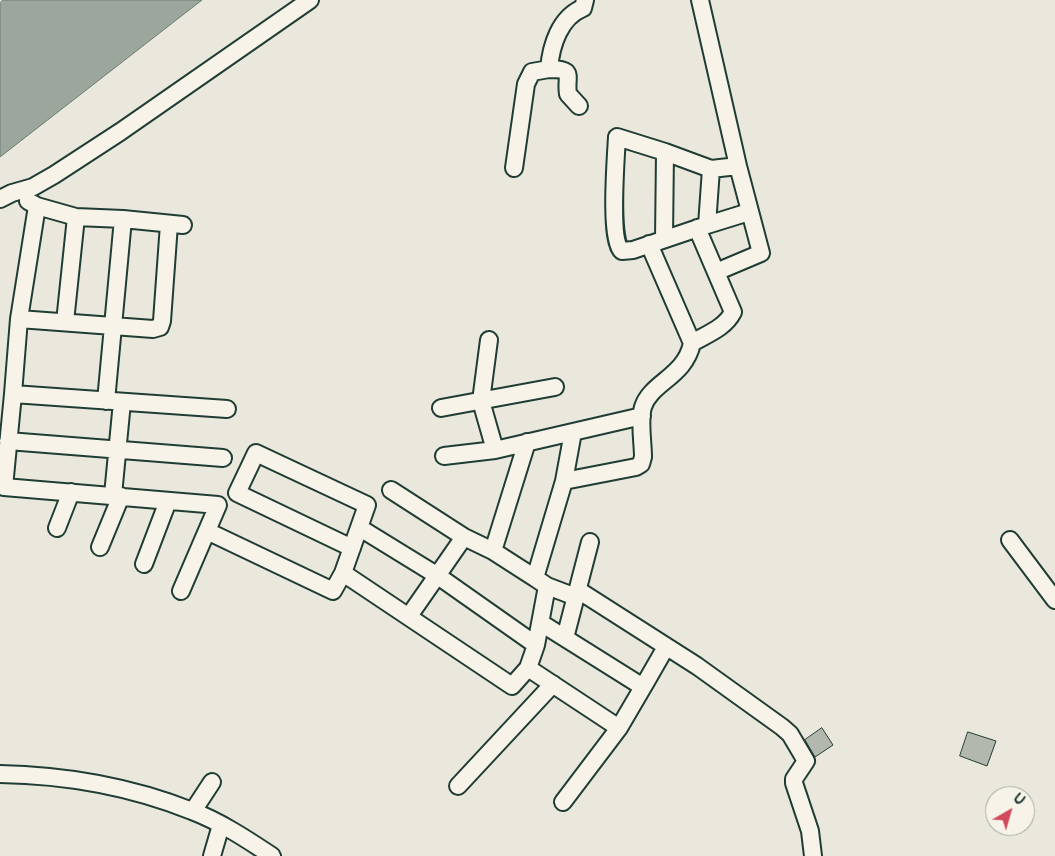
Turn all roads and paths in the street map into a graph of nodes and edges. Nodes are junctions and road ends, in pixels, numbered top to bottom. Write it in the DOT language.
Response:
graph roads {
  1 [pos="310,0"];
  2 [pos="585,0"];
  3 [pos="700,0"];
  4 [pos="548,68"];
  5 [pos="579,106"];
  6 [pos="665,152"];
  7 [pos="738,166"];
  8 [pos="514,168"];
  9 [pos="711,169"];
  10 [pos="6,196"];
  11 [pos="37,206"];
  12 [pos="749,212"];
  13 [pos="76,217"];
  14 [pos="124,219"];
  15 [pos="702,227"];
  16 [pos="657,241"];
  17 [pos="716,272"];
  18 [pos="19,319"];
  19 [pos="65,322"];
  20 [pos="114,327"];
  21 [pos="489,340"];
  22 [pos="692,343"];
  23 [pos="555,387"];
  24 [pos="13,394"];
  25 [pos="114,401"];
  26 [pos="481,401"];
  27 [pos="441,408"];
  28 [pos="228,409"];
  29 [pos="642,416"];
  30 [pos="573,432"];
  31 [pos="8,441"];
  32 [pos="527,442"];
  33 [pos="118,449"];
  34 [pos="495,450"];
  35 [pos="444,456"];
  36 [pos="223,458"];
  37 [pos="564,481"];
  38 [pos="391,490"];
  39 [pos="70,492"];
  40 [pos="117,496"];
  41 [pos="168,500"];
  42 [pos="57,528"];
  43 [pos="360,528"];
  44 [pos="207,531"];
  45 [pos="464,537"];
  46 [pos="1010,540"];
  47 [pos="590,542"];
  48 [pos="100,547"];
  49 [pos="352,548"];
  50 [pos="493,551"];
  51 [pos="144,564"];
  52 [pos="344,572"];
  53 [pos="438,576"];
  54 [pos="541,582"];
  55 [pos="181,592"];
  56 [pos="577,593"];
  57 [pos="1055,600"];
  58 [pos="409,616"];
  59 [pos="541,623"];
  60 [pos="565,638"];
  61 [pos="536,646"];
  62 [pos="666,647"];
  63 [pos="528,668"];
  64 [pos="553,684"];
  65 [pos="643,687"];
  66 [pos="619,728"];
  67 [pos="0,774"];
  68 [pos="212,782"];
  69 [pos="458,786"];
  70 [pos="562,802"];
  71 [pos="193,811"];
  72 [pos="220,825"];
  73 [pos="212,856"];
  74 [pos="272,856"];
  75 [pos="812,856"];
  1 -- 10 [label="street"];
  2 -- 4 [label="street"];
  3 -- 7 [label="street"];
  4 -- 5 [label="street"];
  4 -- 8 [label="street"];
  6 -- 9 [label="street"];
  6 -- 16 [label="street"];
  6 -- 16 [label="street"];
  7 -- 9 [label="street"];
  7 -- 12 [label="street"];
  9 -- 15 [label="street"];
  10 -- 11 [label="street"];
  11 -- 13 [label="street"];
  11 -- 18 [label="street"];
  12 -- 15 [label="street"];
  12 -- 17 [label="street"];
  13 -- 14 [label="street"];
  13 -- 19 [label="street"];
  14 -- 20 [label="street"];
  14 -- 20 [label="street"];
  15 -- 16 [label="street"];
  15 -- 17 [label="street"];
  16 -- 22 [label="street"];
  17 -- 22 [label="street"];
  18 -- 19 [label="street"];
  18 -- 24 [label="street"];
  19 -- 20 [label="street"];
  20 -- 25 [label="street"];
  21 -- 26 [label="street"];
  22 -- 29 [label="street"];
  23 -- 26 [label="street"];
  24 -- 25 [label="street"];
  24 -- 31 [label="street"];
  25 -- 28 [label="street"];
  25 -- 33 [label="street"];
  26 -- 27 [label="street"];
  26 -- 34 [label="street"];
  29 -- 30 [label="street"];
  29 -- 37 [label="street"];
  30 -- 32 [label="street"];
  30 -- 37 [label="street"];
  31 -- 33 [label="street"];
  31 -- 39 [label="street"];
  32 -- 34 [label="street"];
  32 -- 50 [label="street"];
  33 -- 36 [label="street"];
  33 -- 40 [label="street"];
  34 -- 35 [label="street"];
  37 -- 54 [label="street"];
  38 -- 45 [label="street"];
  39 -- 40 [label="street"];
  39 -- 42 [label="street"];
  40 -- 41 [label="street"];
  40 -- 48 [label="street"];
  41 -- 44 [label="street"];
  41 -- 51 [label="street"];
  43 -- 49 [label="street"];
  43 -- 49 [label="street"];
  43 -- 53 [label="street"];
  44 -- 52 [label="street"];
  44 -- 55 [label="street"];
  45 -- 50 [label="street"];
  45 -- 53 [label="street"];
  46 -- 57 [label="street"];
  47 -- 56 [label="street"];
  49 -- 52 [label="street"];
  50 -- 54 [label="street"];
  52 -- 58 [label="street"];
  53 -- 58 [label="street"];
  53 -- 61 [label="street"];
  54 -- 56 [label="street"];
  54 -- 59 [label="street"];
  56 -- 60 [label="street"];
  56 -- 62 [label="street"];
  58 -- 63 [label="street"];
  59 -- 60 [label="street"];
  59 -- 61 [label="street"];
  60 -- 65 [label="street"];
  61 -- 63 [label="street"];
  62 -- 65 [label="street"];
  62 -- 75 [label="street"];
  63 -- 64 [label="street"];
  64 -- 66 [label="street"];
  64 -- 69 [label="street"];
  65 -- 66 [label="street"];
  66 -- 70 [label="street"];
  67 -- 71 [label="street"];
  68 -- 71 [label="street"];
  71 -- 72 [label="street"];
  72 -- 73 [label="street"];
  72 -- 74 [label="street"];
}
